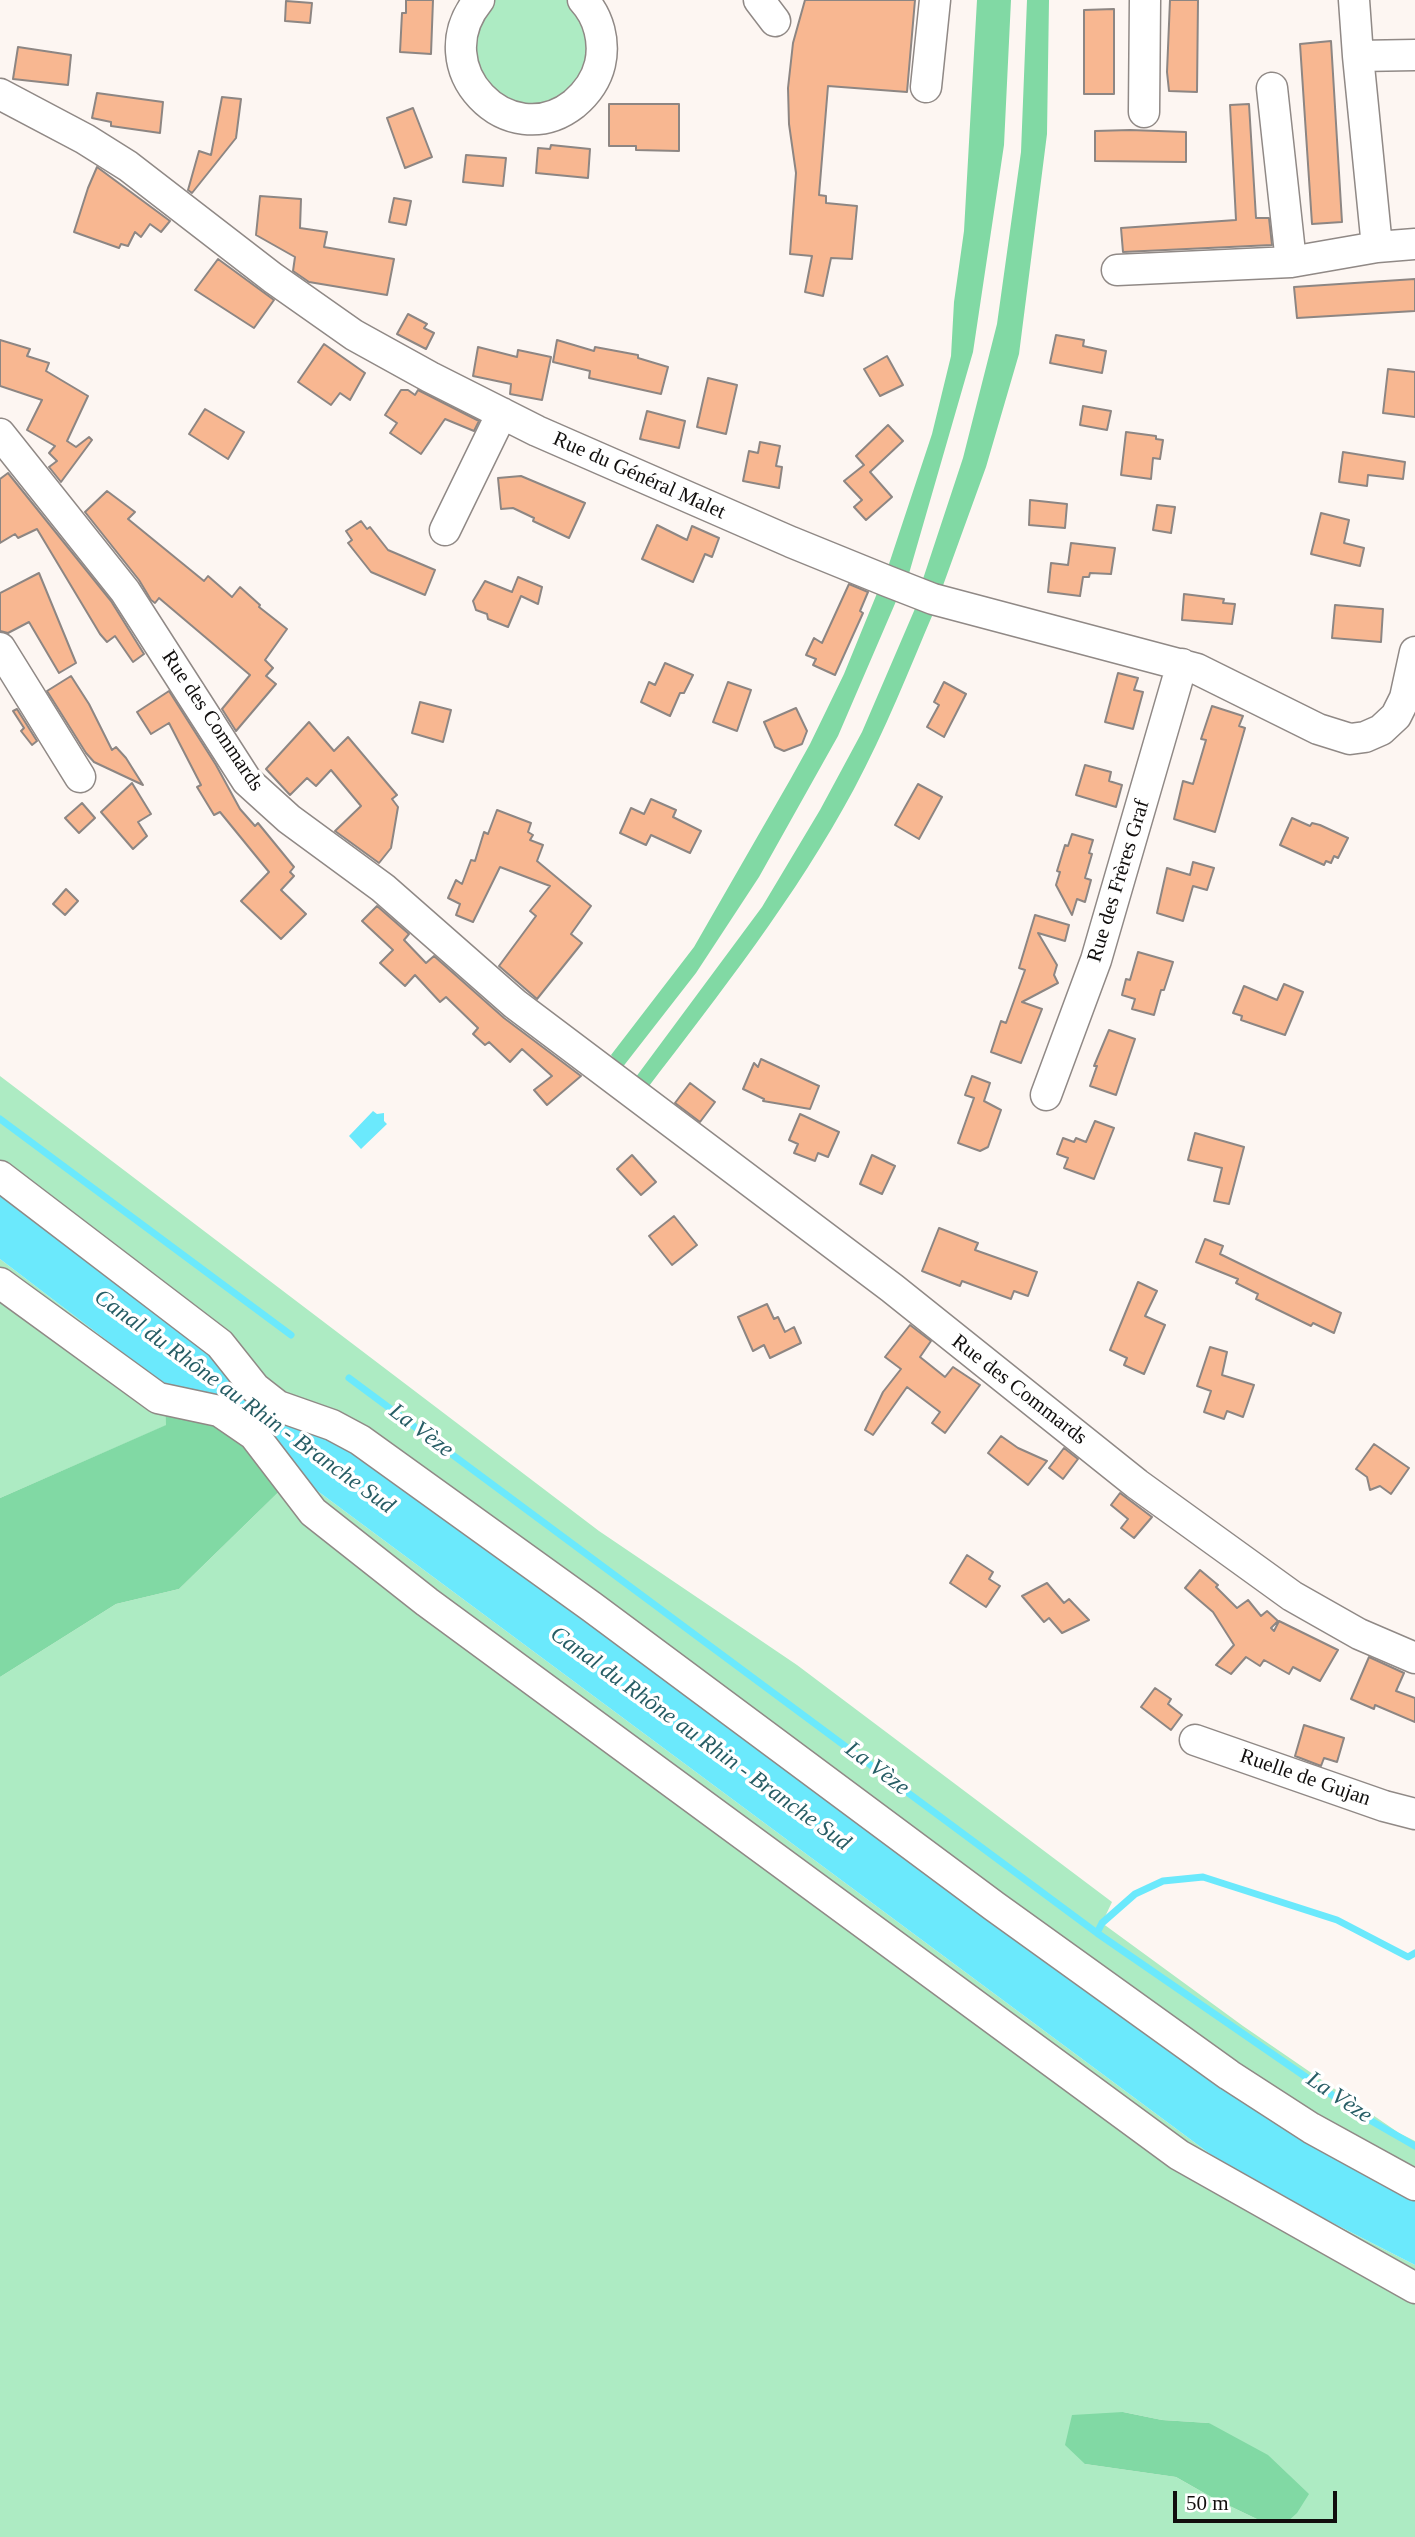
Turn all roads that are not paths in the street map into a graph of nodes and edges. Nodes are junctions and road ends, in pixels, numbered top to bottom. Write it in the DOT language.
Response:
graph roads {
  1 [pos="583,0"];
  2 [pos="935,0"];
  3 [pos="1145,0"];
  4 [pos="1354,0"];
  5 [pos="472,4"];
  6 [pos="1415,55"];
  7 [pos="1358,56"];
  8 [pos="926,87"];
  9 [pos="1272,88"];
  10 [pos="0,94"];
  11 [pos="1144,112"];
  12 [pos="1415,244"];
  13 [pos="1377,247"];
  14 [pos="1291,262"];
  15 [pos="1117,270"];
  16 [pos="502,413"];
  17 [pos="0,434"];
  18 [pos="445,530"];
  19 [pos="0,649"];
  20 [pos="1415,652"];
  21 [pos="1182,664"];
  22 [pos="80,777"];
  23 [pos="1046,1095"];
  24 [pos="0,1176"];
  25 [pos="0,1283"];
  26 [pos="1415,1658"];
  27 [pos="1195,1740"];
  28 [pos="1415,1814"];
  29 [pos="1415,2186"];
  30 [pos="1415,2288"];
  1 -- 5 [label="street"];
  2 -- 8 [label="street"];
  3 -- 11 [label="street"];
  4 -- 7 [label="street"];
  6 -- 7 [label="street"];
  7 -- 13 [label="street"];
  9 -- 14 [label="street"];
  10 -- 16 [label="street, Rue du Général Malet"];
  12 -- 13 [label="street"];
  13 -- 14 [label="street"];
  14 -- 15 [label="street"];
  16 -- 18 [label="street"];
  16 -- 21 [label="street, Rue du Général Malet"];
  17 -- 26 [label="street, Rue des Commards"];
  19 -- 22 [label="street"];
  20 -- 21 [label="street, Rue du Général Malet"];
  21 -- 23 [label="street, Rue des Frères Graf"];
  24 -- 29 [label="street"];
  25 -- 30 [label="street"];
  27 -- 28 [label="street, Ruelle de Gujan"];
}
